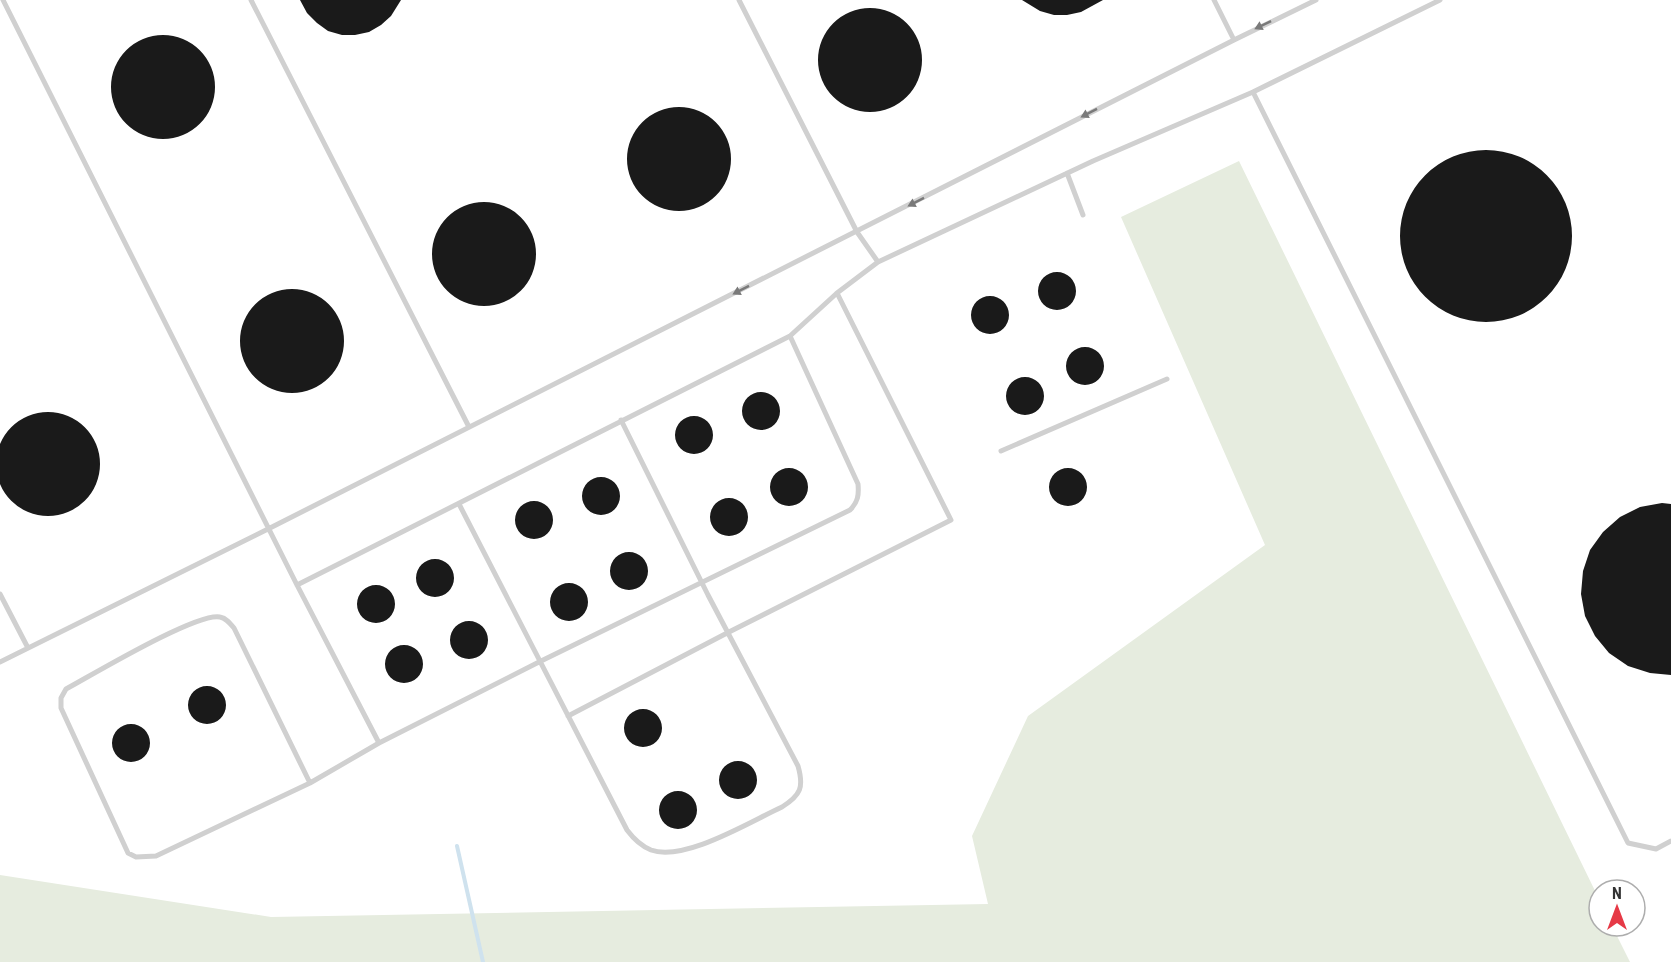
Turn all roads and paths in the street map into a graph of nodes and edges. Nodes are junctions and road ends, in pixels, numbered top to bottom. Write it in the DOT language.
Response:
graph roads {
  1 [pos="3,0"];
  2 [pos="251,0"];
  3 [pos="740,0"];
  4 [pos="1214,0"];
  5 [pos="1316,0"];
  6 [pos="1440,0"];
  7 [pos="1234,40"];
  8 [pos="1252,93"];
  9 [pos="1067,173"];
  10 [pos="1083,215"];
  11 [pos="857,232"];
  12 [pos="878,262"];
  13 [pos="837,293"];
  14 [pos="790,336"];
  15 [pos="1167,380"];
  16 [pos="621,420"];
  17 [pos="469,427"];
  18 [pos="1001,451"];
  19 [pos="459,504"];
  20 [pos="270,528"];
  21 [pos="703,582"];
  22 [pos="297,585"];
  23 [pos="0,594"];
  24 [pos="729,632"];
  25 [pos="28,648"];
  26 [pos="0,662"];
  27 [pos="539,663"];
  28 [pos="568,716"];
  29 [pos="380,743"];
  30 [pos="310,783"];
  31 [pos="1671,841"];
  1 -- 20 [label="lane"];
  2 -- 17 [label="lane"];
  3 -- 11 [label="lane"];
  4 -- 7 [label="lane"];
  5 -- 7 [label="lane, one-way"];
  6 -- 8 [label="lane"];
  7 -- 11 [label="lane, one-way"];
  8 -- 9 [label="lane"];
  8 -- 31 [label="lane"];
  9 -- 10 [label="lane"];
  9 -- 12 [label="lane"];
  11 -- 12 [label="lane"];
  11 -- 17 [label="lane, one-way"];
  12 -- 13 [label="lane"];
  13 -- 14 [label="lane"];
  13 -- 24 [label="lane"];
  14 -- 16 [label="lane"];
  14 -- 21 [label="lane"];
  15 -- 18 [label="lane"];
  16 -- 19 [label="lane"];
  16 -- 21 [label="lane"];
  17 -- 20 [label="lane"];
  19 -- 22 [label="lane"];
  19 -- 27 [label="lane"];
  20 -- 22 [label="lane"];
  20 -- 25 [label="lane"];
  21 -- 24 [label="lane"];
  21 -- 27 [label="lane"];
  22 -- 29 [label="lane"];
  23 -- 25 [label="lane"];
  24 -- 28 [label="lane"];
  24 -- 28 [label="lane"];
  25 -- 26 [label="lane"];
  27 -- 28 [label="lane"];
  27 -- 29 [label="lane"];
  29 -- 30 [label="lane"];
  30 -- 30 [label="lane"];
}
